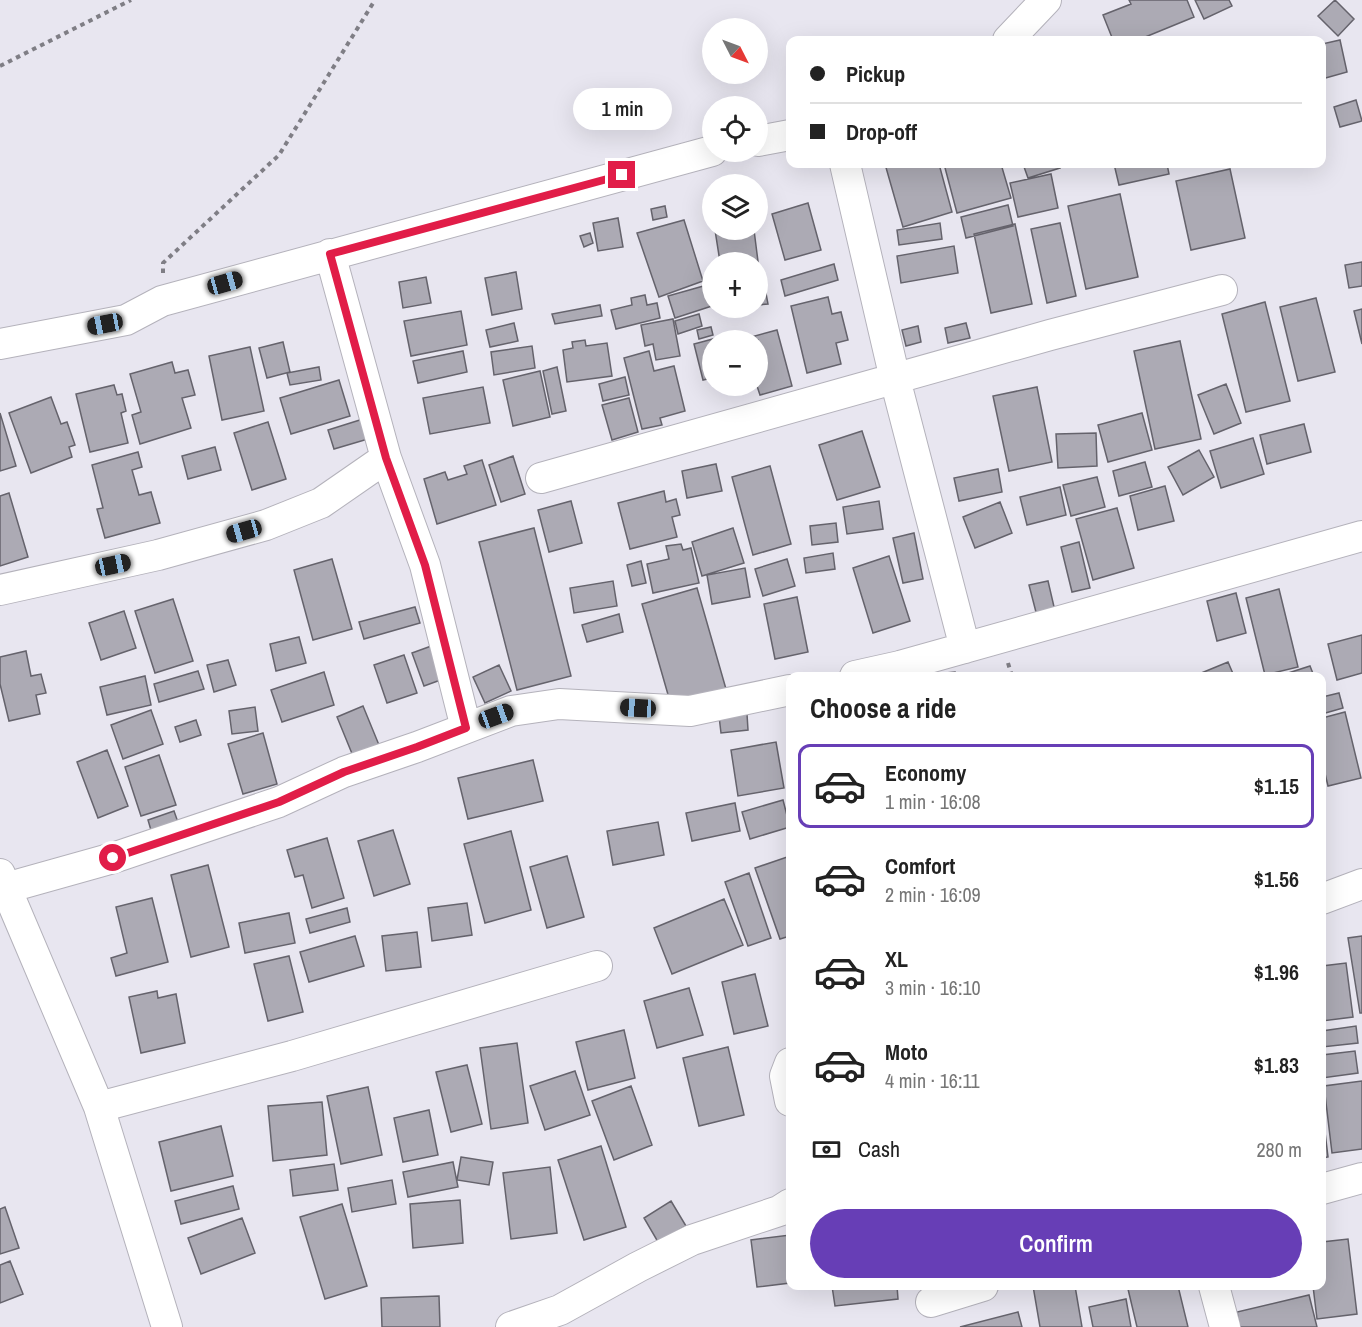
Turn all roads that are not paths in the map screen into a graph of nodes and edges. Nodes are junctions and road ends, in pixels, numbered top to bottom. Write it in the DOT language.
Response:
graph roads {
  1 [pos="1046,0"];
  2 [pos="1016,36"];
  3 [pos="786,136"];
  4 [pos="768,139"];
  5 [pos="702,154"];
  6 [pos="846,168"];
  7 [pos="330,254"];
  8 [pos="1222,290"];
  9 [pos="0,344"];
  10 [pos="895,378"];
  11 [pos="386,458"];
  12 [pos="541,478"];
  13 [pos="1362,536"];
  14 [pos="0,590"];
  15 [pos="966,648"];
  16 [pos="873,672"];
  17 [pos="786,691"];
  18 [pos="466,728"];
  19 [pos="3,881"];
  20 [pos="1362,884"];
  21 [pos="1326,898"];
  22 [pos="597,966"];
  23 [pos="99,1107"];
  24 [pos="1362,1178"];
  25 [pos="1326,1189"];
  26 [pos="786,1207"];
  27 [pos="970,1290"];
  28 [pos="1215,1290"];
  29 [pos="932,1302"];
  30 [pos="167,1327"];
  31 [pos="511,1327"];
  32 [pos="1225,1327"];
  1 -- 2 [label="street"];
  3 -- 4 [label="street"];
  5 -- 7 [label="street"];
  6 -- 10 [label="street"];
  7 -- 9 [label="street"];
  7 -- 11 [label="street"];
  8 -- 10 [label="street"];
  10 -- 12 [label="street"];
  10 -- 15 [label="street"];
  11 -- 14 [label="street"];
  11 -- 18 [label="street"];
  13 -- 15 [label="street"];
  15 -- 16 [label="street"];
  17 -- 18 [label="street"];
  18 -- 19 [label="street"];
  19 -- 23 [label="street"];
  20 -- 21 [label="street"];
  22 -- 23 [label="street"];
  23 -- 30 [label="street"];
  24 -- 25 [label="street"];
  26 -- 31 [label="street"];
  27 -- 29 [label="street"];
  28 -- 32 [label="street"];
}
